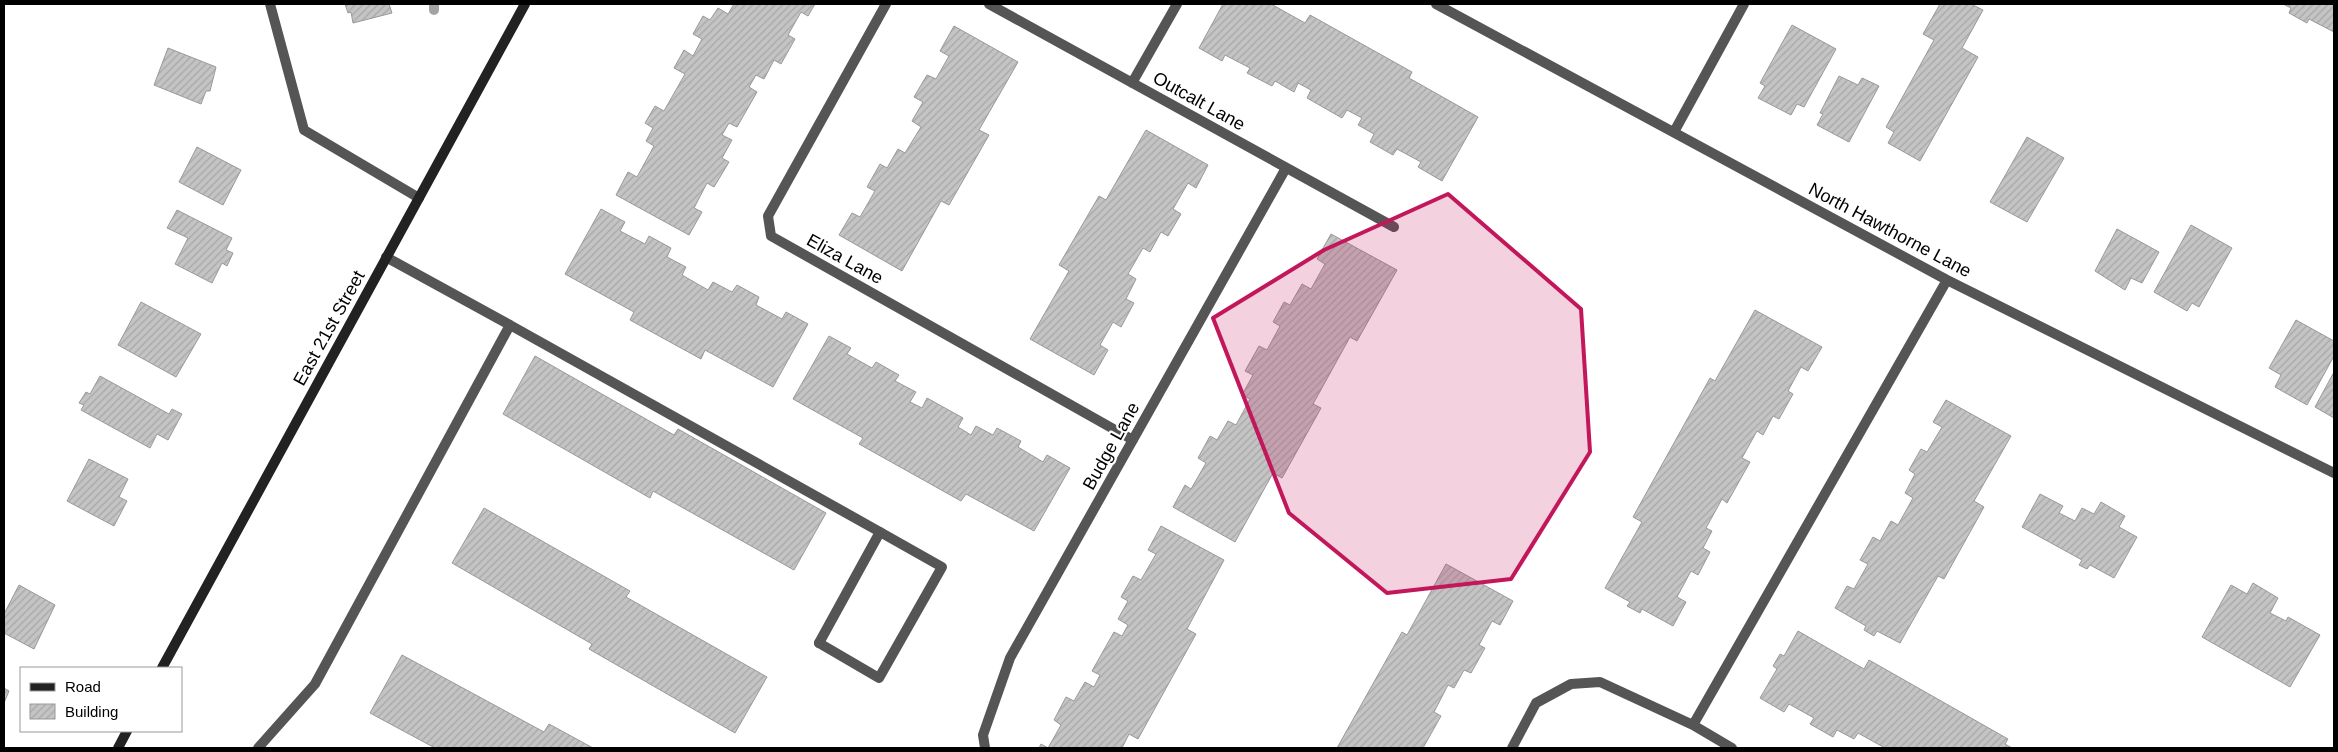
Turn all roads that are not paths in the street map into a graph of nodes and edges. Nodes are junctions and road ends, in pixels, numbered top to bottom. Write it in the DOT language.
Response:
graph roads {
  1 [pos="270,4"];
  2 [pos="525,4"];
  3 [pos="886,4"];
  4 [pos="989,4"];
  5 [pos="1177,4"];
  6 [pos="1436,4"];
  7 [pos="1744,4"];
  8 [pos="1132,83"];
  9 [pos="1674,132"];
  10 [pos="1286,168"];
  11 [pos="418,198"];
  12 [pos="1394,227"];
  13 [pos="386,257"];
  14 [pos="1948,280"];
  15 [pos="510,325"];
  16 [pos="1133,440"];
  17 [pos="2334,473"];
  18 [pos="880,532"];
  19 [pos="163,667"];
  20 [pos="1693,725"];
  21 [pos="127,732"];
  22 [pos="118,748"];
  23 [pos="258,748"];
  24 [pos="985,748"];
  25 [pos="1512,748"];
  26 [pos="1732,748"];
  1 -- 11 [label="street"];
  2 -- 11 [label="main road, East 21st Street"];
  3 -- 16 [label="street, Eliza Lane"];
  4 -- 8 [label="street, Outcalt Lane"];
  5 -- 8 [label="street"];
  6 -- 9 [label="street, North Hawthorne Lane"];
  7 -- 9 [label="street"];
  8 -- 10 [label="street, Outcalt Lane"];
  9 -- 14 [label="street, North Hawthorne Lane"];
  10 -- 12 [label="street, Outcalt Lane"];
  10 -- 16 [label="street, Budge Lane"];
  11 -- 13 [label="main road, East 21st Street"];
  13 -- 15 [label="street"];
  13 -- 19 [label="main road, East 21st Street"];
  14 -- 17 [label="street, North Hawthorne Lane"];
  14 -- 20 [label="street"];
  15 -- 18 [label="street"];
  15 -- 23 [label="street"];
  16 -- 24 [label="street, Budge Lane"];
  18 -- 18 [label="street"];
  20 -- 25 [label="street"];
  20 -- 26 [label="street"];
  21 -- 22 [label="main road"];
}
